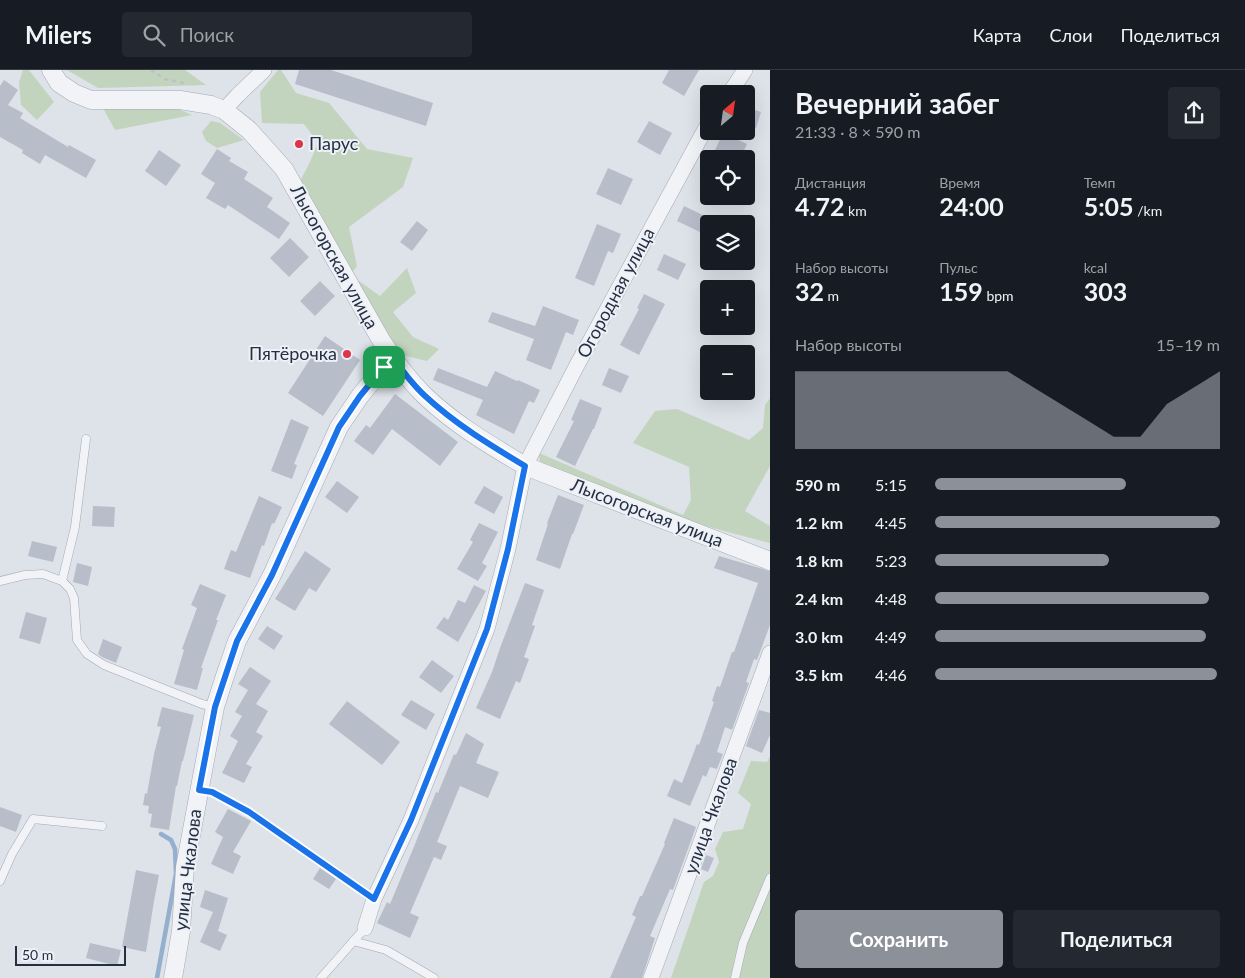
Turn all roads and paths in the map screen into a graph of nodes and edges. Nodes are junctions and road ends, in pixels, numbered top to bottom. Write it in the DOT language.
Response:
graph roads {
  1 [pos="51,70"];
  2 [pos="264,70"];
  3 [pos="745,70"];
  4 [pos="735,85"];
  5 [pos="224,110"];
  6 [pos="700,139"];
  7 [pos="392,357"];
  8 [pos="86,439"];
  9 [pos="525,466"];
  10 [pos="770,561"];
  11 [pos="0,581"];
  12 [pos="62,582"];
  13 [pos="770,654"];
  14 [pos="215,707"];
  15 [pos="199,790"];
  16 [pos="102,826"];
  17 [pos="770,878"];
  18 [pos="0,880"];
  19 [pos="374,899"];
  20 [pos="365,928"];
  21 [pos="353,942"];
  22 [pos="173,978"];
  23 [pos="321,978"];
  24 [pos="434,978"];
  25 [pos="651,978"];
  26 [pos="735,978"];
  1 -- 5 [label="street, Лысогорская улица"];
  2 -- 5 [label="street"];
  3 -- 4 [label="street"];
  5 -- 7 [label="street, Лысогорская улица"];
  6 -- 9 [label="street, Огородная улица"];
  7 -- 9 [label="street, Лысогорская улица"];
  7 -- 14 [label="street, улица Чкалова"];
  8 -- 12 [label="lane"];
  9 -- 10 [label="street, Лысогорская улица"];
  9 -- 19 [label="street, Огородная улица"];
  11 -- 12 [label="lane"];
  12 -- 14 [label="lane"];
  13 -- 25 [label="street, улица Чкалова"];
  14 -- 15 [label="street, улица Чкалова"];
  15 -- 19 [label="lane"];
  15 -- 22 [label="street, улица Чкалова"];
  16 -- 18 [label="lane"];
  17 -- 26 [label="lane"];
  19 -- 20 [label="street, Огородная улица"];
  20 -- 21 [label="lane"];
  21 -- 23 [label="lane"];
  21 -- 24 [label="lane"];
}
